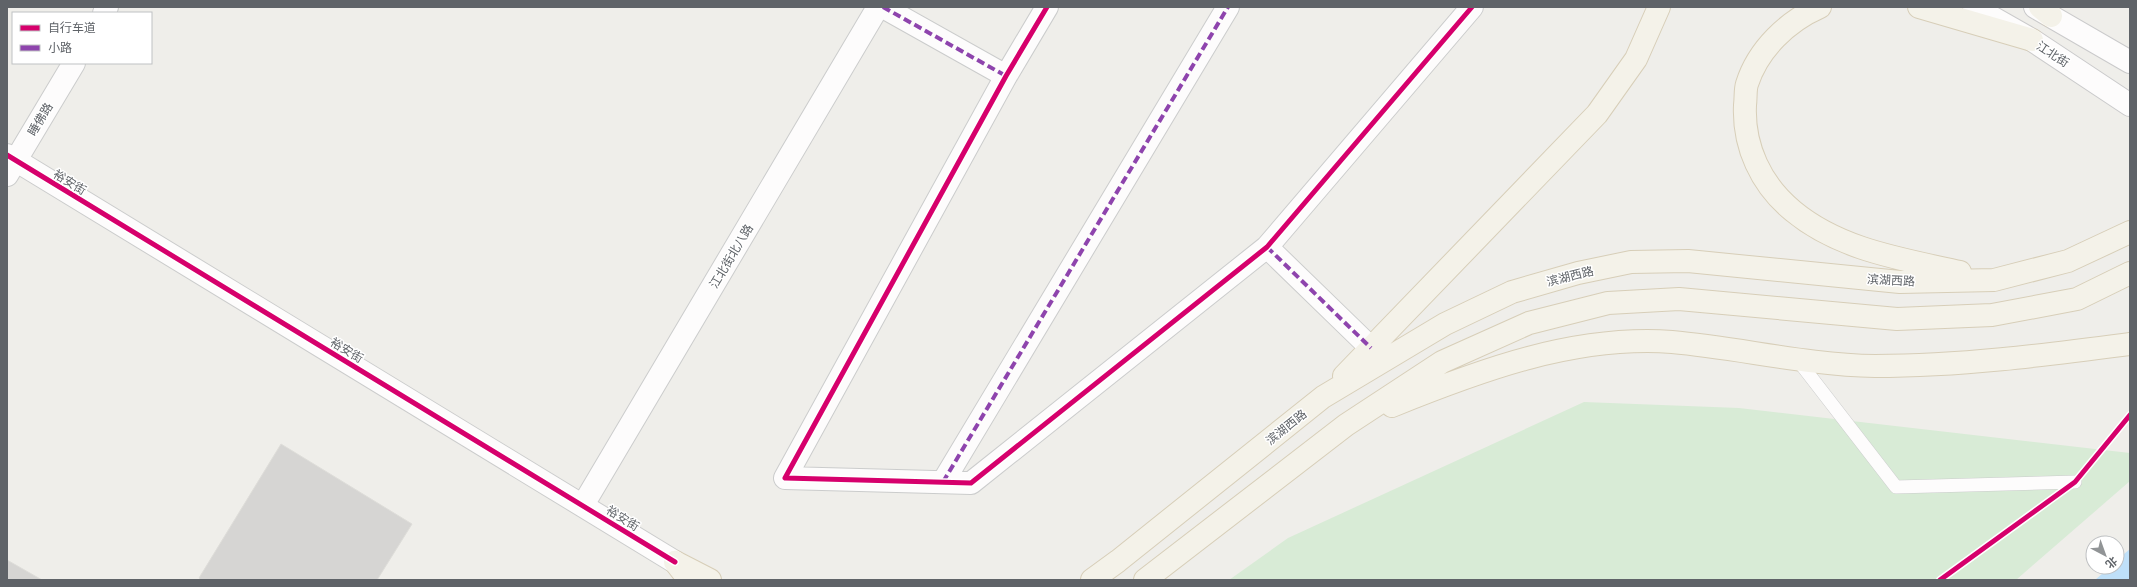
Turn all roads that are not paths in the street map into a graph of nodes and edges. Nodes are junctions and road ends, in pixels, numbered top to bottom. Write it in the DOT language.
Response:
graph roads {
  1 [pos="878,7"];
  2 [pos="883,7"];
  3 [pos="1047,7"];
  4 [pos="1228,7"];
  5 [pos="1472,7"];
  6 [pos="1659,7"];
  7 [pos="1820,7"];
  8 [pos="1919,7"];
  9 [pos="1974,7"];
  10 [pos="2042,10"];
  11 [pos="2032,40"];
  12 [pos="2130,62"];
  13 [pos="73,64"];
  14 [pos="1006,76"];
  15 [pos="2130,104"];
  16 [pos="10,164"];
  17 [pos="2130,232"];
  18 [pos="1267,247"];
  19 [pos="2130,273"];
  20 [pos="1994,280"];
  21 [pos="2130,344"];
  22 [pos="1371,348"];
  23 [pos="1797,359"];
  24 [pos="1324,397"];
  25 [pos="1346,425"];
  26 [pos="943,482"];
  27 [pos="2075,482"];
  28 [pos="583,505"];
  29 [pos="675,562"];
  30 [pos="689,580"];
  31 [pos="710,580"];
  32 [pos="1092,580"];
  33 [pos="1145,580"];
  1 -- 28 [label="street, 江北街北八路"];
  2 -- 14 [label="street"];
  3 -- 14 [label="street"];
  4 -- 26 [label="street"];
  5 -- 18 [label="street"];
  6 -- 22 [label="main road"];
  7 -- 20 [label="main road"];
  8 -- 11 [label="main road"];
  9 -- 11 [label="street, 江北街"];
  10 -- 12 [label="street"];
  11 -- 15 [label="street, 江北街"];
  13 -- 16 [label="street, 睡佛路"];
  14 -- 26 [label="street"];
  16 -- 28 [label="street, 裕安街"];
  17 -- 20 [label="main road, 滨湖西路"];
  18 -- 22 [label="street"];
  18 -- 26 [label="street"];
  19 -- 25 [label="main road"];
  20 -- 24 [label="main road, 滨湖西路"];
  21 -- 23 [label="main road"];
  22 -- 24 [label="main road"];
  23 -- 25 [label="main road"];
  23 -- 27 [label="lane"];
  24 -- 32 [label="main road, 滨湖西路"];
  25 -- 33 [label="main road"];
  28 -- 29 [label="street, 裕安街"];
  29 -- 30 [label="main road"];
  29 -- 31 [label="main road"];
}
